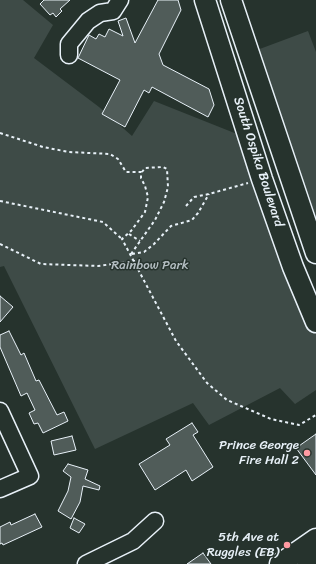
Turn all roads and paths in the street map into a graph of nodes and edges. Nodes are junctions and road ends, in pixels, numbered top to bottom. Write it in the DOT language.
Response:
graph roads {
  1 [pos="120,0"];
  2 [pos="205,0"];
  3 [pos="231,0"];
  4 [pos="69,55"];
  5 [pos="0,133"];
  6 [pos="141,172"];
  7 [pos="262,178"];
  8 [pos="210,194"];
  9 [pos="0,201"];
  10 [pos="186,206"];
  11 [pos="129,234"];
  12 [pos="122,239"];
  13 [pos="140,241"];
  14 [pos="0,244"];
  15 [pos="316,253"];
  16 [pos="131,254"];
  17 [pos="135,261"];
  18 [pos="316,322"];
  19 [pos="0,411"];
  20 [pos="316,415"];
  21 [pos="0,490"];
  22 [pos="154,522"];
  23 [pos="316,539"];
  24 [pos="316,558"];
  25 [pos="86,564"];
  26 [pos="280,564"];
  27 [pos="308,564"];
  1 -- 4 [label="street"];
  2 -- 7 [label="main road, South Ospika Boulevard"];
  3 -- 15 [label="main road, South Ospika Boulevard"];
  5 -- 6 [label="path"];
  6 -- 11 [label="path"];
  6 -- 13 [label="path"];
  7 -- 8 [label="path"];
  7 -- 18 [label="main road, South Ospika Boulevard"];
  8 -- 10 [label="path"];
  8 -- 16 [label="path"];
  9 -- 12 [label="path"];
  11 -- 12 [label="path"];
  11 -- 13 [label="path"];
  12 -- 16 [label="path"];
  13 -- 16 [label="path"];
  14 -- 17 [label="path"];
  16 -- 17 [label="path"];
  17 -- 20 [label="path"];
  19 -- 21 [label="street"];
  22 -- 25 [label="street"];
  23 -- 26 [label="main road"];
  24 -- 27 [label="main road"];
}
